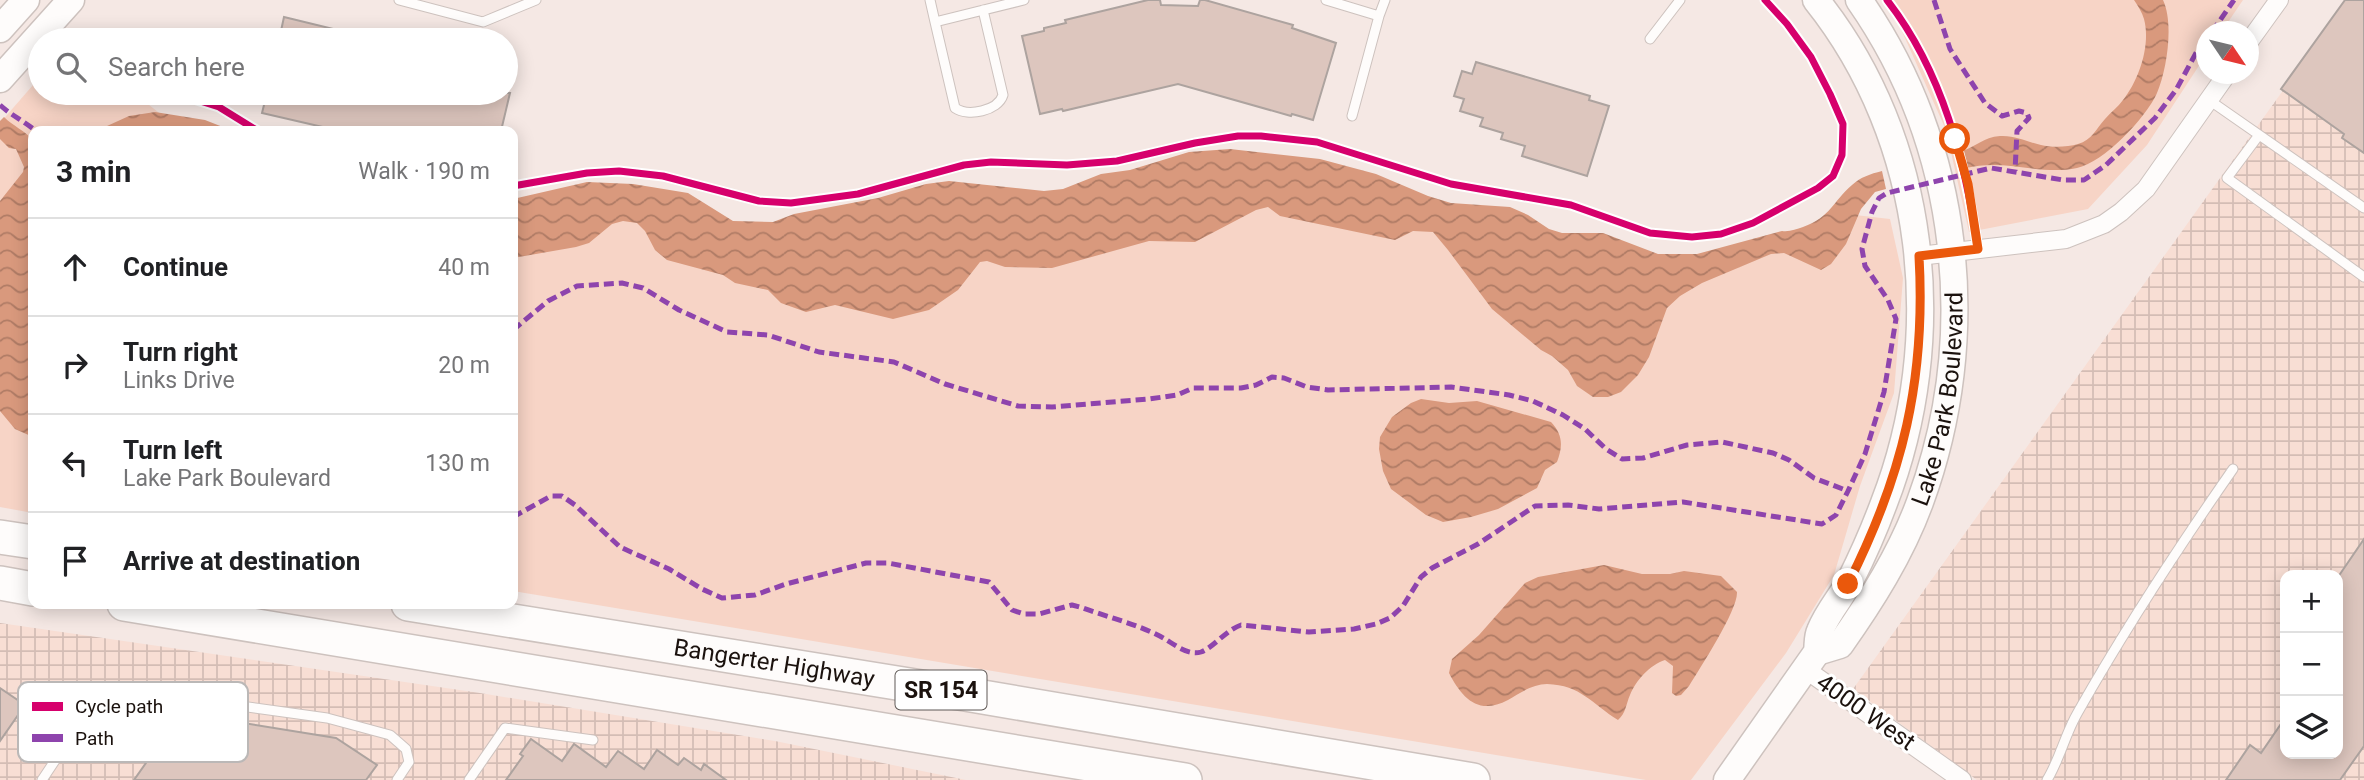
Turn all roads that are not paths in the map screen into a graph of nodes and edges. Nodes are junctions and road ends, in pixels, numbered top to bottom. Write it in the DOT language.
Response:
graph roads {
  1 [pos="26,0"];
  2 [pos="71,0"];
  3 [pos="399,0"];
  4 [pos="536,0"];
  5 [pos="930,0"];
  6 [pos="1024,0"];
  7 [pos="1326,0"];
  8 [pos="1385,0"];
  9 [pos="1816,0"];
  10 [pos="1859,0"];
  11 [pos="2279,0"];
  12 [pos="1681,1"];
  13 [pos="983,10"];
  14 [pos="1379,16"];
  15 [pos="935,22"];
  16 [pos="46,28"];
  17 [pos="0,29"];
  18 [pos="2259,29"];
  19 [pos="1650,39"];
  20 [pos="28,48"];
  21 [pos="0,79"];
  22 [pos="2220,84"];
  23 [pos="2209,100"];
  24 [pos="1352,116"];
  25 [pos="2259,135"];
  26 [pos="2364,208"];
  27 [pos="1953,252"];
  28 [pos="1919,256"];
  29 [pos="2364,277"];
  30 [pos="2233,469"];
  31 [pos="0,537"];
  32 [pos="28,541"];
  33 [pos="0,583"];
  34 [pos="28,588"];
  35 [pos="154,609"];
  36 [pos="439,609"];
  37 [pos="1811,660"];
  38 [pos="248,707"];
  39 [pos="593,740"];
  40 [pos="54,762"];
  41 [pos="42,780"];
  42 [pos="397,780"];
  43 [pos="469,780"];
  44 [pos="1185,780"];
  45 [pos="1473,780"];
  46 [pos="1727,780"];
  47 [pos="1962,780"];
  48 [pos="2047,780"];
  1 -- 17 [label="street"];
  2 -- 16 [label="street"];
  3 -- 4 [label="lane"];
  5 -- 15 [label="lane"];
  6 -- 13 [label="lane"];
  7 -- 14 [label="lane"];
  8 -- 14 [label="lane"];
  9 -- 28 [label="street, Lake Park Boulevard"];
  10 -- 27 [label="street, Lake Park Boulevard"];
  11 -- 18 [label="street"];
  12 -- 19 [label="lane"];
  13 -- 15 [label="lane"];
  13 -- 15 [label="lane"];
  14 -- 24 [label="lane"];
  20 -- 21 [label="street"];
  22 -- 23 [label="street"];
  23 -- 25 [label="lane"];
  23 -- 27 [label="street"];
  25 -- 26 [label="lane"];
  25 -- 29 [label="lane"];
  27 -- 28 [label="street"];
  27 -- 37 [label="street, Lake Park Boulevard"];
  28 -- 37 [label="street, Lake Park Boulevard"];
  30 -- 48 [label="lane"];
  31 -- 32 [label="highway"];
  33 -- 34 [label="highway"];
  35 -- 44 [label="highway, Bangerter Highway / SR 154"];
  36 -- 45 [label="highway, Bangerter Highway / SR 154"];
  37 -- 46 [label="street, Lake Park Boulevard"];
  37 -- 47 [label="street, 4000 West"];
  38 -- 42 [label="lane"];
  39 -- 43 [label="lane"];
  40 -- 41 [label="lane"];
}
